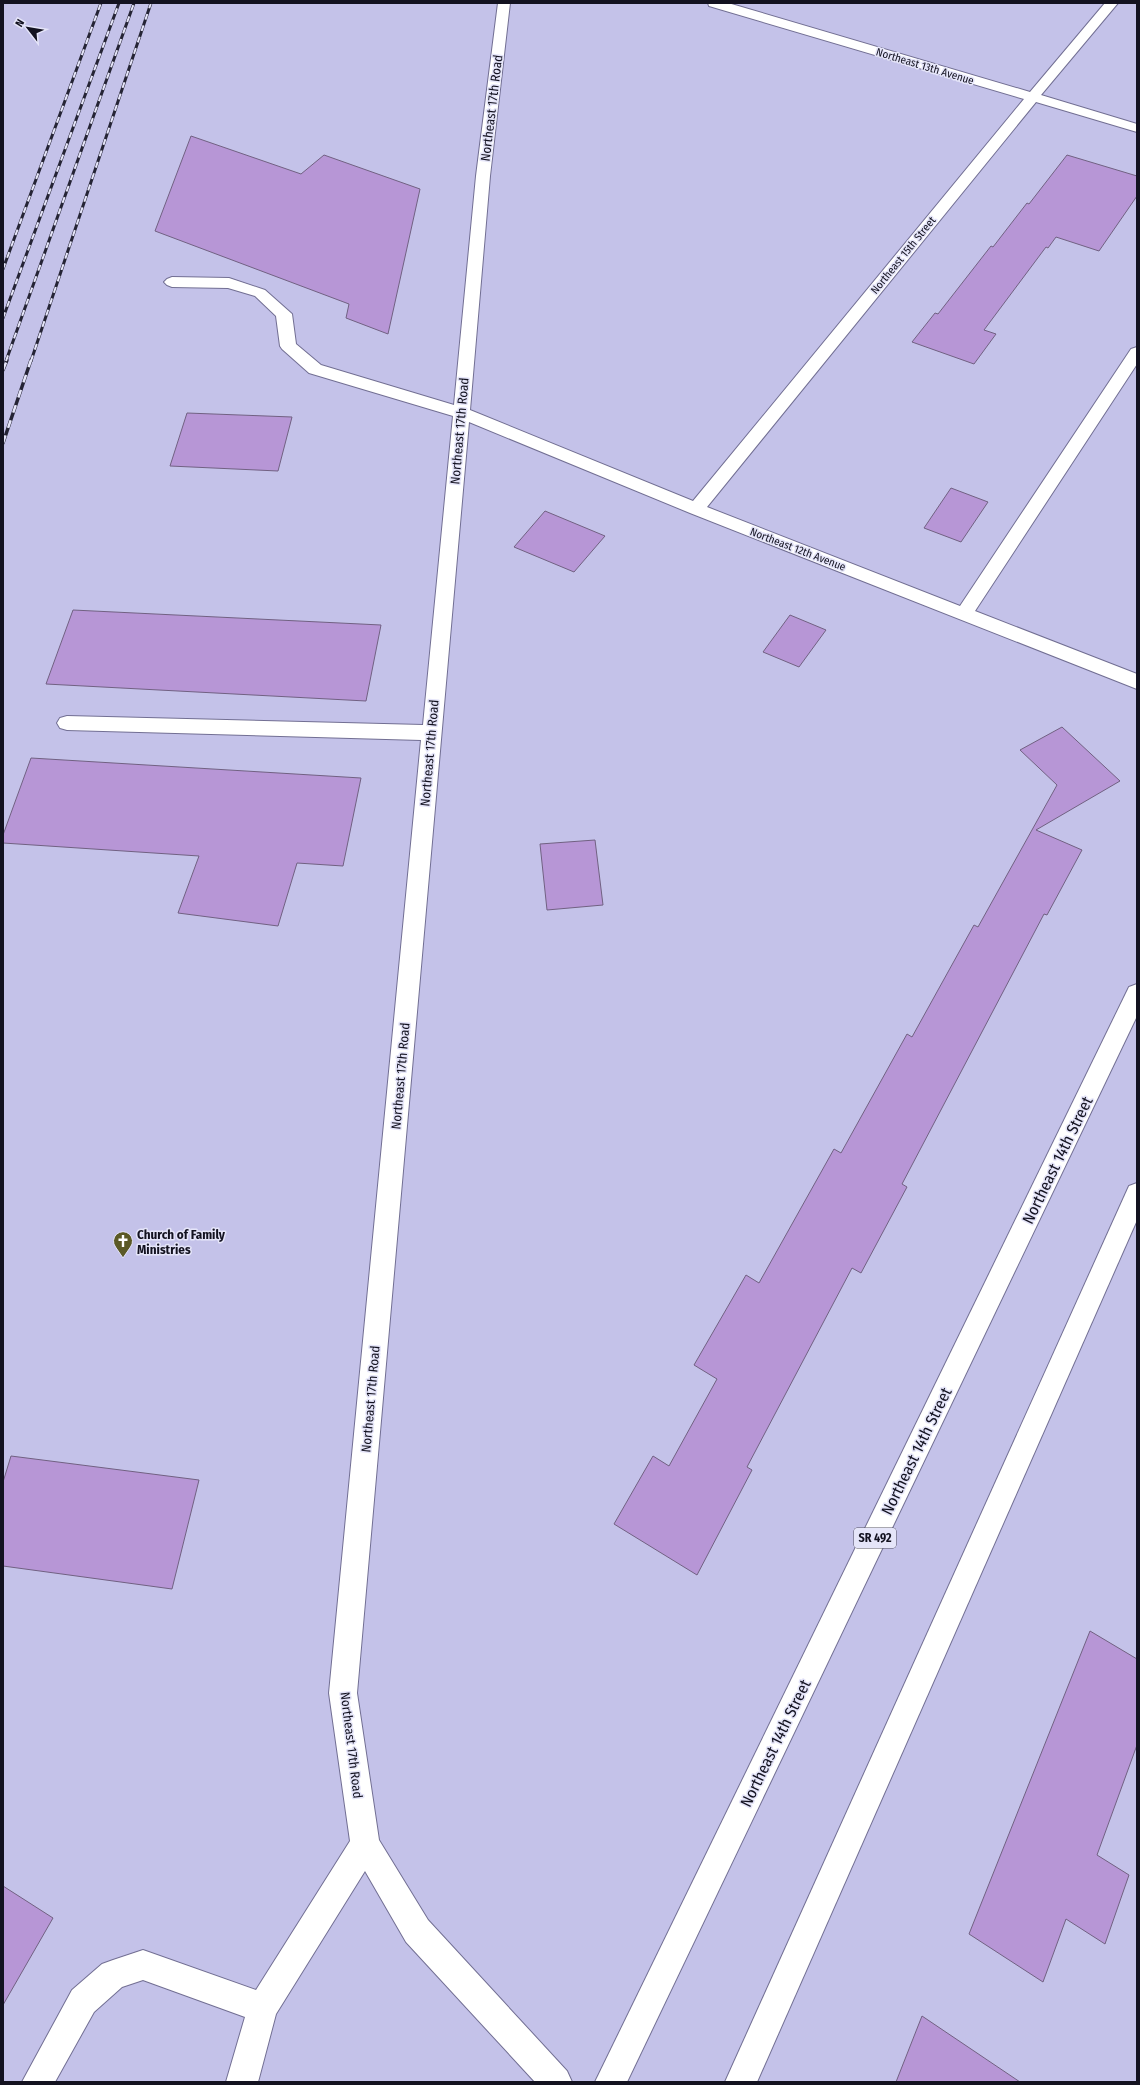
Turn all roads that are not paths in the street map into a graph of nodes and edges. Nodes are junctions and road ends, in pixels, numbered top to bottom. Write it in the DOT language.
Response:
graph roads {
  1 [pos="504,3"];
  2 [pos="714,3"];
  3 [pos="1112,3"];
  4 [pos="1032,98"];
  5 [pos="1137,128"];
  6 [pos="172,282"];
  7 [pos="1137,352"];
  8 [pos="461,413"];
  9 [pos="696,509"];
  10 [pos="964,614"];
  11 [pos="1137,682"];
  12 [pos="67,723"];
  13 [pos="431,733"];
  14 [pos="1137,993"];
  15 [pos="1137,1194"];
  16 [pos="365,1844"];
  17 [pos="263,2008"];
  18 [pos="38,2082"];
  19 [pos="242,2082"];
  20 [pos="556,2082"];
  21 [pos="612,2082"];
  22 [pos="741,2082"];
  1 -- 8 [label="street, Northeast 17th Road"];
  2 -- 4 [label="street, Northeast 13th Avenue"];
  3 -- 4 [label="street, Northeast 15th Street"];
  4 -- 5 [label="street, Northeast 13th Avenue"];
  4 -- 9 [label="street, Northeast 15th Street"];
  6 -- 8 [label="street, Northeast 12th Avenue"];
  7 -- 10 [label="street"];
  8 -- 9 [label="street, Northeast 12th Avenue"];
  8 -- 13 [label="street, Northeast 17th Road"];
  9 -- 10 [label="street, Northeast 12th Avenue"];
  10 -- 11 [label="street, Northeast 12th Avenue"];
  12 -- 13 [label="street"];
  13 -- 16 [label="street, Northeast 17th Road"];
  14 -- 21 [label="street, Northeast 14th Street / SR 492"];
  15 -- 22 [label="street"];
  16 -- 17 [label="street"];
  16 -- 20 [label="street, Northeast 17th Road"];
  17 -- 18 [label="street"];
  17 -- 19 [label="street"];
}
